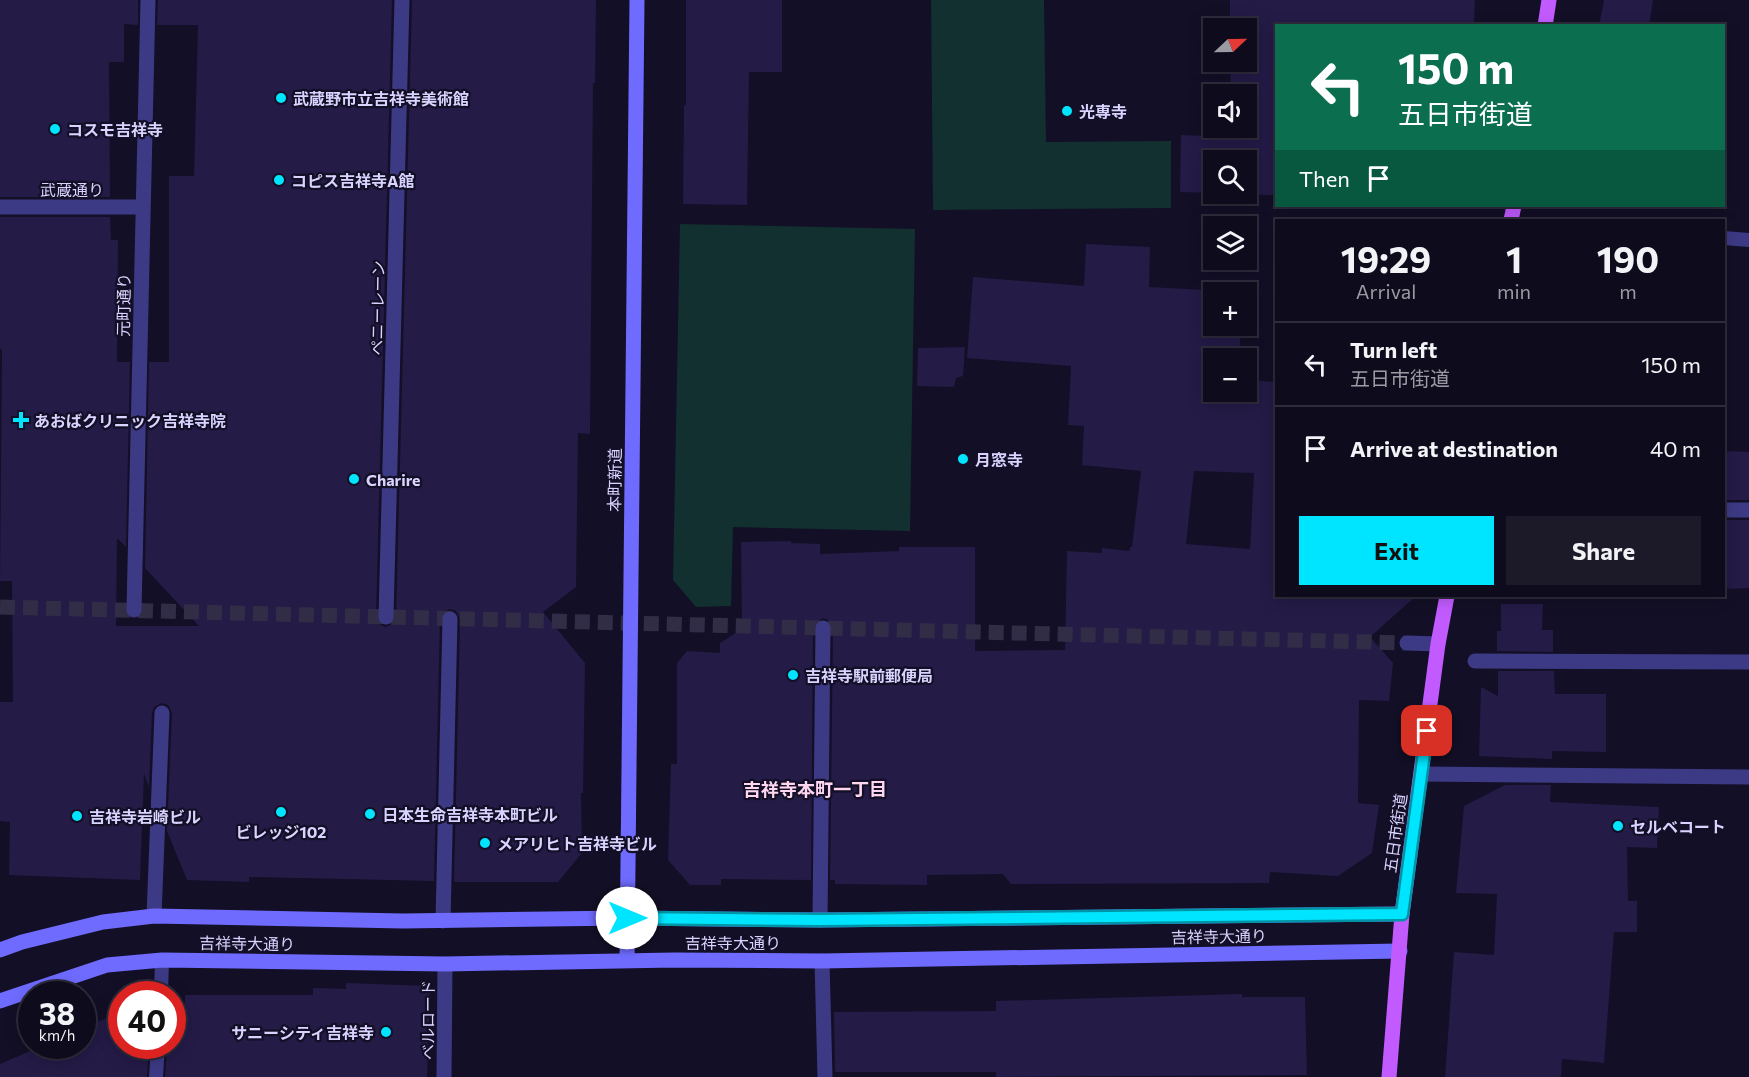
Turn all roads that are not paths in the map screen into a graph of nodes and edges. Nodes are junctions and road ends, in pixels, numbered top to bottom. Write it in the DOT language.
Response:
graph roads {
  1 [pos="148,0"];
  2 [pos="402,0"];
  3 [pos="637,0"];
  4 [pos="1549,0"];
  5 [pos="1545,24"];
  6 [pos="0,207"];
  7 [pos="143,207"];
  8 [pos="1725,238"];
  9 [pos="1749,240"];
  10 [pos="1725,510"];
  11 [pos="1749,510"];
  12 [pos="1447,597"];
  13 [pos="134,610"];
  14 [pos="386,617"];
  15 [pos="450,618"];
  16 [pos="823,628"];
  17 [pos="1407,643"];
  18 [pos="1438,644"];
  19 [pos="1475,661"];
  20 [pos="1749,662"];
  21 [pos="162,713"];
  22 [pos="1421,774"];
  23 [pos="1749,777"];
  24 [pos="1402,914"];
  25 [pos="154,916"];
  26 [pos="627,918"];
  27 [pos="820,920"];
  28 [pos="443,921"];
  29 [pos="0,950"];
  30 [pos="1400,951"];
  31 [pos="162,960"];
  32 [pos="627,961"];
  33 [pos="822,961"];
  34 [pos="445,964"];
  35 [pos="161,981"];
  36 [pos="0,1001"];
  37 [pos="157,1059"];
  38 [pos="156,1077"];
  39 [pos="444,1077"];
  40 [pos="825,1077"];
  41 [pos="1389,1077"];
  1 -- 7 [label="street, 元町通り"];
  2 -- 14 [label="street, ペニーレーン"];
  3 -- 26 [label="street, 本町新道"];
  4 -- 5 [label="main road"];
  6 -- 7 [label="street, 武蔵通り"];
  7 -- 13 [label="street, 元町通り"];
  8 -- 9 [label="lane"];
  10 -- 11 [label="street"];
  12 -- 18 [label="main road, 五日市街道"];
  15 -- 28 [label="street"];
  16 -- 27 [label="street"];
  17 -- 18 [label="street"];
  18 -- 22 [label="main road, 五日市街道"];
  19 -- 20 [label="street"];
  21 -- 25 [label="street"];
  22 -- 23 [label="street"];
  22 -- 24 [label="main road, 五日市街道"];
  24 -- 27 [label="street, 吉祥寺大通り"];
  24 -- 30 [label="main road, 五日市街道"];
  25 -- 28 [label="street, 吉祥寺大通り"];
  25 -- 29 [label="street, 吉祥寺大通り"];
  26 -- 27 [label="street, 吉祥寺大通り"];
  26 -- 28 [label="street, 吉祥寺大通り"];
  26 -- 32 [label="street, 本町新道"];
  30 -- 33 [label="street, 吉祥寺大通り"];
  30 -- 41 [label="main road, 五日市街道"];
  31 -- 34 [label="street, 吉祥寺大通り"];
  31 -- 35 [label="lane"];
  31 -- 36 [label="street, 吉祥寺大通り"];
  32 -- 33 [label="street, 吉祥寺大通り"];
  32 -- 34 [label="street, 吉祥寺大通り"];
  33 -- 40 [label="street"];
  34 -- 39 [label="street, ベルロード"];
  37 -- 38 [label="lane"];
}
